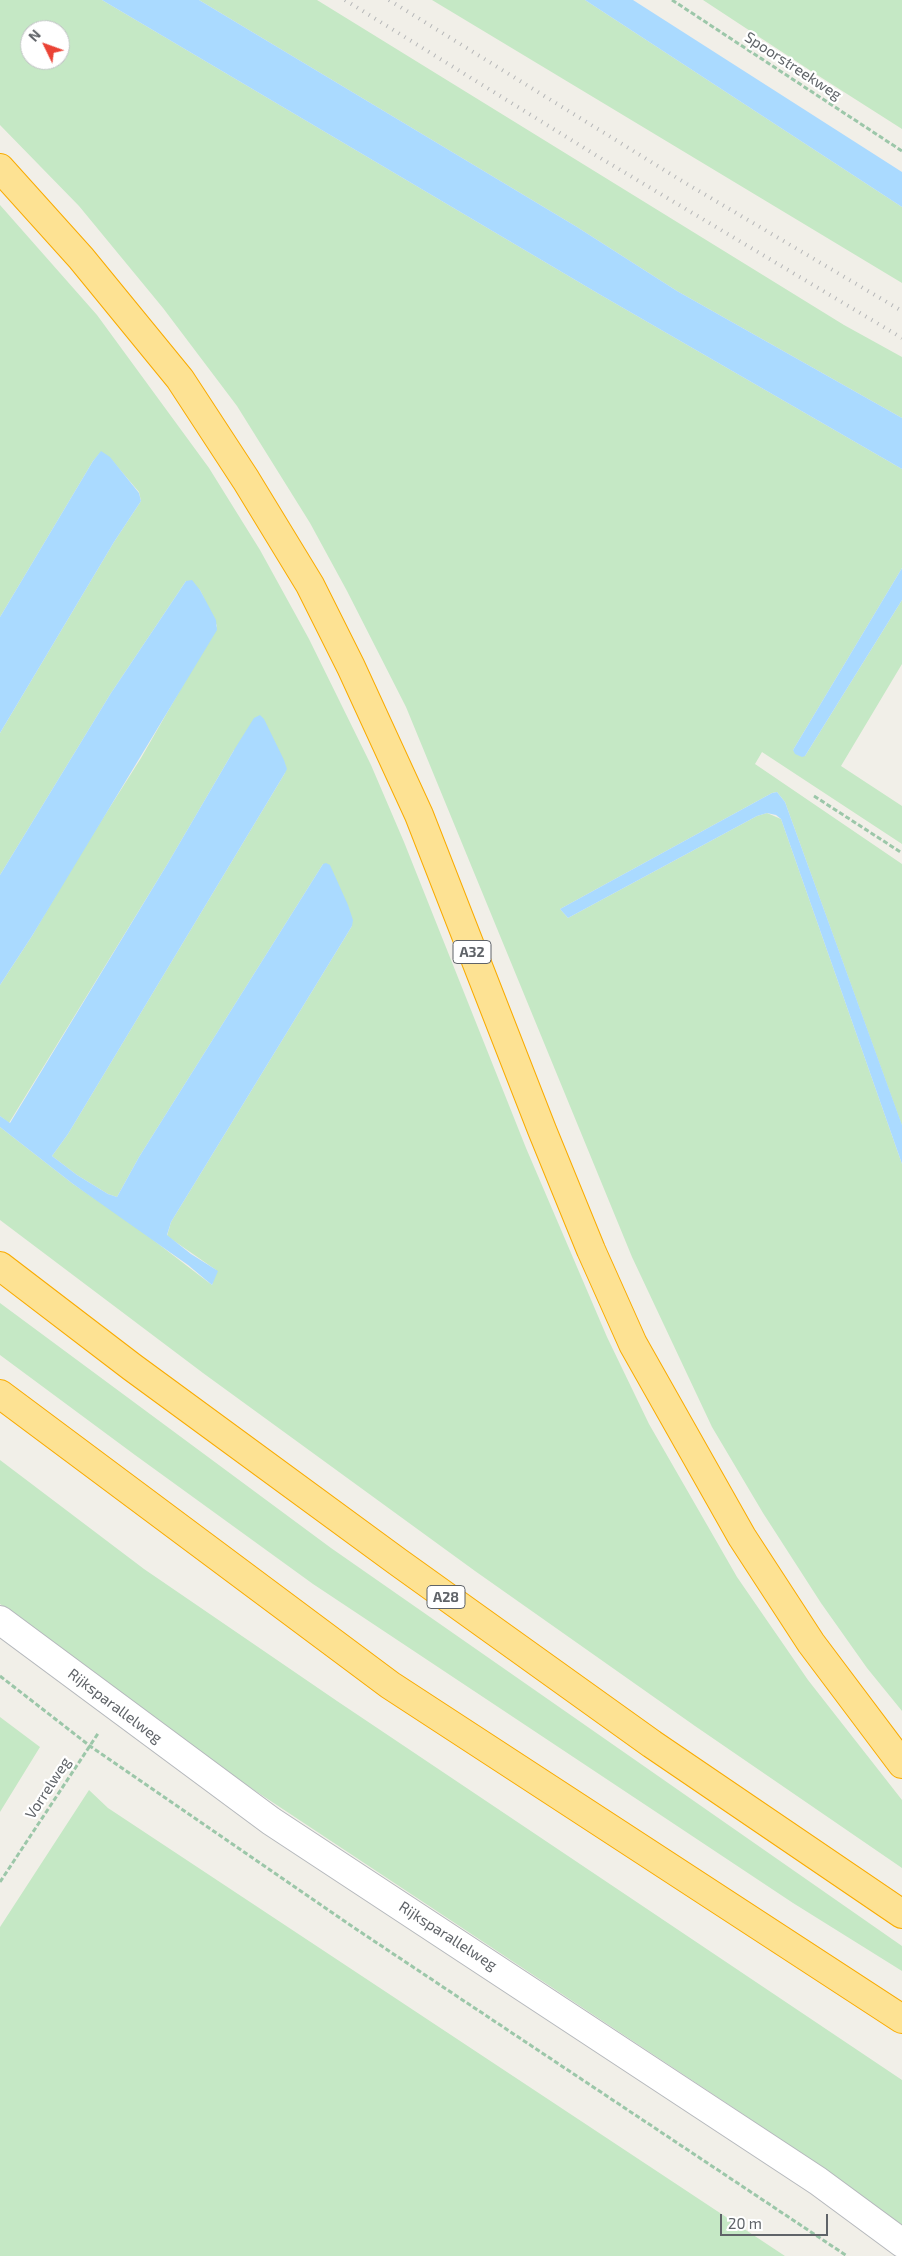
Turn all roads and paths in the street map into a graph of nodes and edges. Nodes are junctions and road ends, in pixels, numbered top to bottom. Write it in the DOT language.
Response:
graph roads {
  1 [pos="672,0"];
  2 [pos="902,151"];
  3 [pos="0,168"];
  4 [pos="814,796"];
  5 [pos="902,854"];
  6 [pos="0,1266"];
  7 [pos="0,1394"];
  8 [pos="0,1620"];
  9 [pos="0,1676"];
  10 [pos="116,1708"];
  11 [pos="90,1746"];
  12 [pos="902,1764"];
  13 [pos="0,1882"];
  14 [pos="902,1914"];
  15 [pos="902,2019"];
  16 [pos="902,2243"];
  17 [pos="847,2256"];
  1 -- 2 [label="path, Spoorstreekweg"];
  3 -- 12 [label="highway, A32"];
  4 -- 5 [label="path"];
  6 -- 14 [label="highway, A28"];
  7 -- 15 [label="highway"];
  8 -- 10 [label="street, Rijksparallelweg"];
  9 -- 11 [label="path"];
  10 -- 11 [label="path, Vorrelweg"];
  10 -- 16 [label="street, Rijksparallelweg"];
  11 -- 13 [label="path, Vorrelweg"];
  11 -- 17 [label="path"];
}
